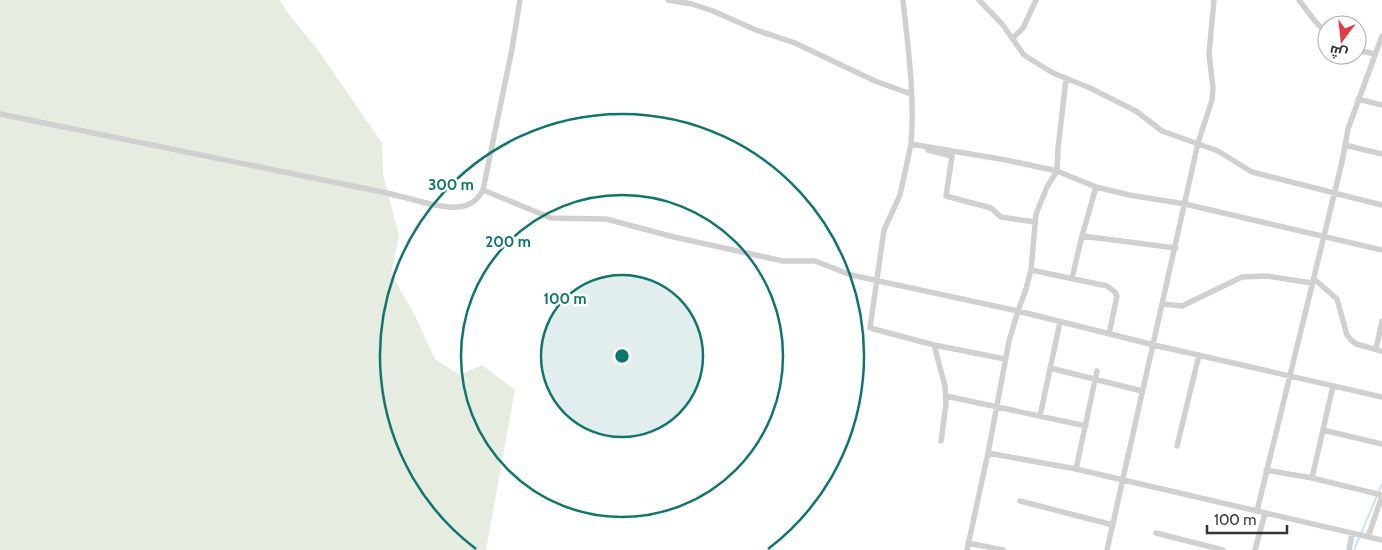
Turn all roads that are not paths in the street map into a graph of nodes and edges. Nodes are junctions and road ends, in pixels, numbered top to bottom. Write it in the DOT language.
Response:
graph roads {
  1 [pos="520,0"];
  2 [pos="668,0"];
  3 [pos="903,0"];
  4 [pos="979,0"];
  5 [pos="1036,0"];
  6 [pos="1214,0"];
  7 [pos="1299,0"];
  8 [pos="693,2"];
  9 [pos="1317,22"];
  10 [pos="1382,36"];
  11 [pos="1013,38"];
  12 [pos="1367,52"];
  13 [pos="1375,54"];
  14 [pos="1066,79"];
  15 [pos="911,94"];
  16 [pos="1358,99"];
  17 [pos="1382,105"];
  18 [pos="0,114"];
  19 [pos="1198,143"];
  20 [pos="911,144"];
  21 [pos="1345,145"];
  22 [pos="1382,154"];
  23 [pos="1057,172"];
  24 [pos="1096,187"];
  25 [pos="483,190"];
  26 [pos="1334,194"];
  27 [pos="1185,204"];
  28 [pos="1382,205"];
  29 [pos="1035,222"];
  30 [pos="1082,236"];
  31 [pos="1323,236"];
  32 [pos="1176,248"];
  33 [pos="1382,250"];
  34 [pos="1031,270"];
  35 [pos="1072,278"];
  36 [pos="877,281"];
  37 [pos="1312,281"];
  38 [pos="1163,304"];
  39 [pos="1018,311"];
  40 [pos="1382,321"];
  41 [pos="1060,322"];
  42 [pos="1108,334"];
  43 [pos="934,345"];
  44 [pos="1154,345"];
  45 [pos="1379,350"];
  46 [pos="1199,355"];
  47 [pos="1005,359"];
  48 [pos="1050,368"];
  49 [pos="1097,371"];
  50 [pos="1290,376"];
  51 [pos="1095,380"];
  52 [pos="1332,386"];
  53 [pos="1142,391"];
  54 [pos="946,396"];
  55 [pos="1382,397"];
  56 [pos="997,406"];
  57 [pos="1040,416"];
  58 [pos="1086,426"];
  59 [pos="1323,430"];
  60 [pos="941,441"];
  61 [pos="1382,444"];
  62 [pos="1177,446"];
  63 [pos="988,453"];
  64 [pos="1076,469"];
  65 [pos="1266,470"];
  66 [pos="1312,478"];
  67 [pos="1122,481"];
  68 [pos="1382,496"];
  69 [pos="1020,501"];
  70 [pos="1257,511"];
  71 [pos="1265,513"];
  72 [pos="1113,525"];
  73 [pos="1156,533"];
  74 [pos="1352,534"];
  75 [pos="1368,537"];
  76 [pos="1382,540"];
  77 [pos="968,542"];
  78 [pos="1204,548"];
  79 [pos="967,550"];
  80 [pos="1003,550"];
  81 [pos="1107,550"];
  82 [pos="1223,550"];
  83 [pos="1256,550"];
  84 [pos="1349,550"];
  1 -- 25 [label="street"];
  2 -- 8 [label="street"];
  3 -- 15 [label="street"];
  4 -- 11 [label="street"];
  5 -- 11 [label="street"];
  6 -- 19 [label="street"];
  7 -- 9 [label="street"];
  8 -- 15 [label="street"];
  10 -- 13 [label="street"];
  11 -- 14 [label="street"];
  12 -- 13 [label="street"];
  13 -- 16 [label="street"];
  14 -- 19 [label="street"];
  14 -- 23 [label="street"];
  15 -- 20 [label="street"];
  16 -- 17 [label="street"];
  16 -- 21 [label="street"];
  18 -- 25 [label="street"];
  19 -- 26 [label="street"];
  19 -- 27 [label="street"];
  20 -- 23 [label="street"];
  20 -- 29 [label="street"];
  20 -- 36 [label="street"];
  21 -- 22 [label="street"];
  21 -- 26 [label="street"];
  23 -- 24 [label="street"];
  23 -- 29 [label="street"];
  24 -- 27 [label="street"];
  24 -- 30 [label="street"];
  25 -- 36 [label="street"];
  26 -- 28 [label="street"];
  26 -- 31 [label="street"];
  27 -- 31 [label="street"];
  27 -- 32 [label="street"];
  29 -- 34 [label="street"];
  30 -- 32 [label="street"];
  30 -- 35 [label="street"];
  31 -- 33 [label="street"];
  31 -- 37 [label="street"];
  32 -- 38 [label="street"];
  34 -- 35 [label="street"];
  34 -- 39 [label="street"];
  35 -- 42 [label="street"];
  36 -- 39 [label="street"];
  36 -- 43 [label="street"];
  37 -- 38 [label="street"];
  37 -- 45 [label="street"];
  37 -- 50 [label="street"];
  38 -- 44 [label="street"];
  39 -- 41 [label="street"];
  39 -- 47 [label="street"];
  40 -- 45 [label="street"];
  41 -- 42 [label="street"];
  41 -- 48 [label="street"];
  42 -- 44 [label="street"];
  43 -- 47 [label="street"];
  43 -- 54 [label="street"];
  44 -- 46 [label="street"];
  44 -- 53 [label="street"];
  46 -- 50 [label="street"];
  46 -- 62 [label="street"];
  47 -- 56 [label="street"];
  48 -- 51 [label="street"];
  48 -- 57 [label="street"];
  49 -- 51 [label="street"];
  50 -- 52 [label="street"];
  50 -- 65 [label="street"];
  51 -- 53 [label="street"];
  51 -- 58 [label="street"];
  52 -- 55 [label="street"];
  52 -- 59 [label="street"];
  53 -- 67 [label="street"];
  54 -- 56 [label="street"];
  54 -- 60 [label="street"];
  56 -- 57 [label="street"];
  56 -- 63 [label="street"];
  57 -- 58 [label="street"];
  58 -- 64 [label="street"];
  59 -- 61 [label="street"];
  59 -- 66 [label="street"];
  63 -- 64 [label="street"];
  63 -- 77 [label="street"];
  64 -- 67 [label="street"];
  65 -- 66 [label="street"];
  65 -- 70 [label="street"];
  66 -- 68 [label="street"];
  67 -- 70 [label="street"];
  67 -- 72 [label="street"];
  68 -- 75 [label="street"];
  69 -- 72 [label="street"];
  70 -- 71 [label="street"];
  71 -- 74 [label="street"];
  71 -- 83 [label="street"];
  72 -- 81 [label="street"];
  73 -- 78 [label="street"];
  74 -- 75 [label="street"];
  74 -- 84 [label="street"];
  75 -- 76 [label="street"];
  77 -- 79 [label="street"];
  77 -- 80 [label="street"];
  78 -- 82 [label="street"];
}
